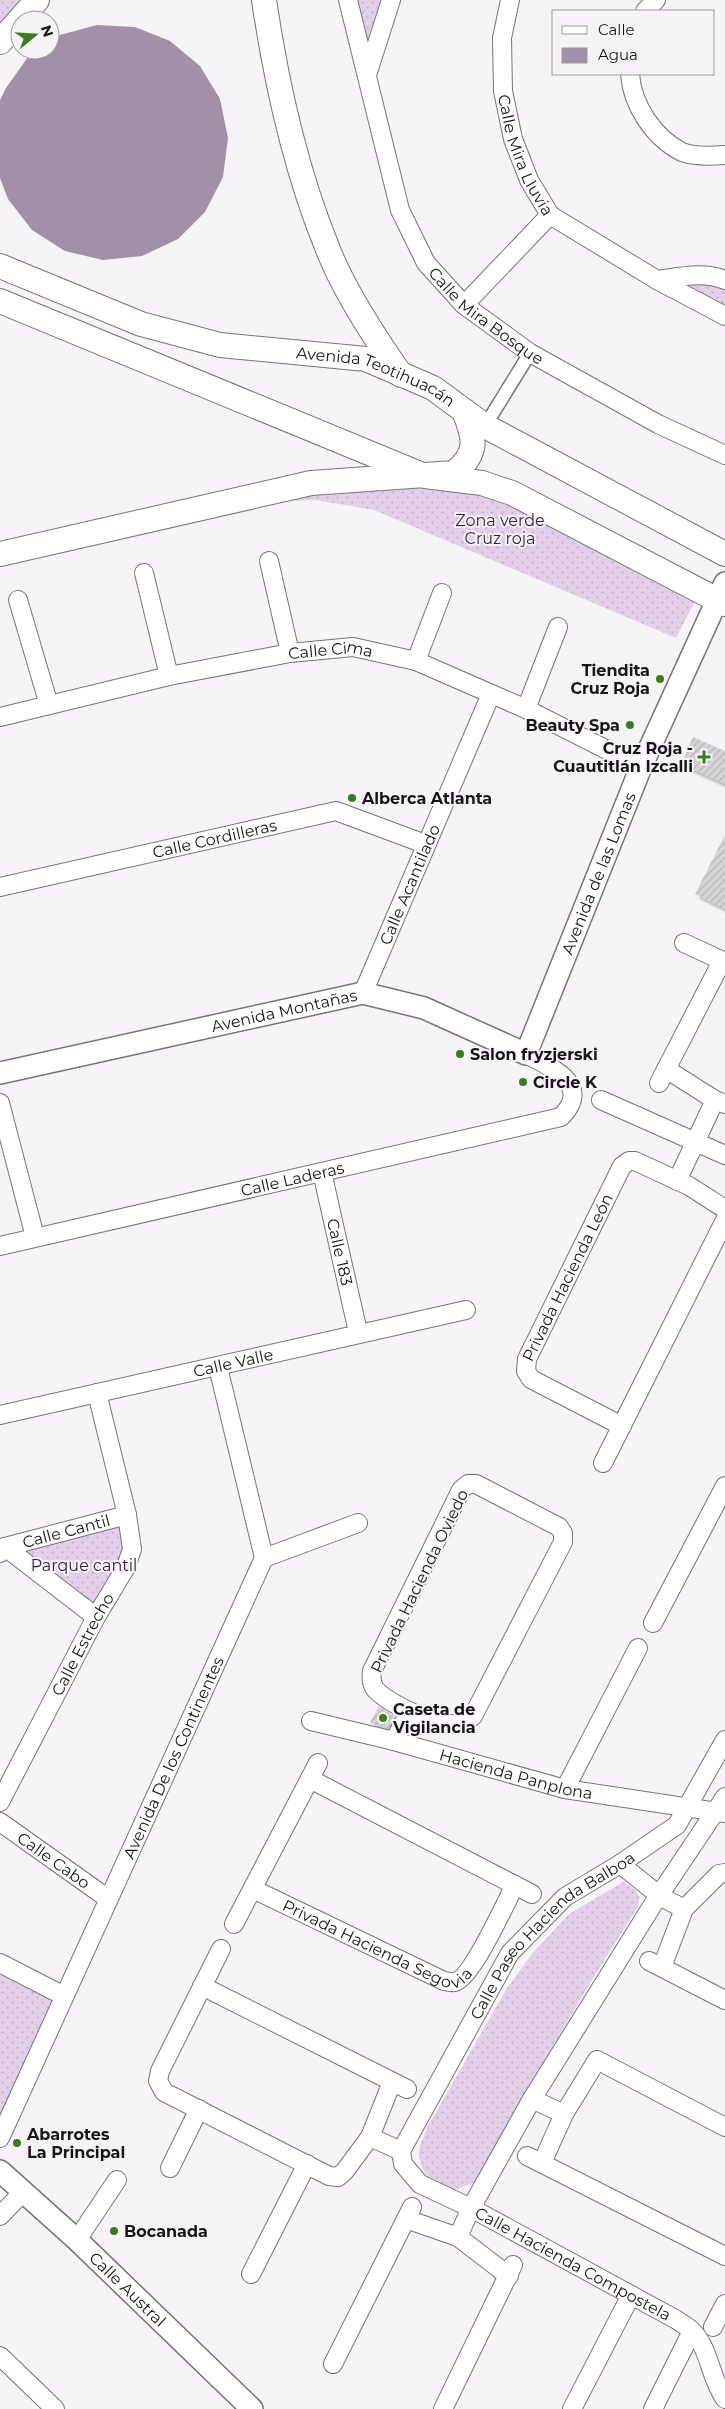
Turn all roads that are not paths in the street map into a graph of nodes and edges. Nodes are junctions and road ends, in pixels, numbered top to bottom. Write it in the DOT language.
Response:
graph roads {
  1 [pos="37,0"];
  2 [pos="264,0"];
  3 [pos="348,0"];
  4 [pos="391,0"];
  5 [pos="510,0"];
  6 [pos="656,0"];
  7 [pos="646,10"];
  8 [pos="0,42"];
  9 [pos="367,75"];
  10 [pos="630,75"];
  11 [pos="725,155"];
  12 [pos="550,215"];
  13 [pos="0,266"];
  14 [pos="657,280"];
  15 [pos="725,280"];
  16 [pos="0,301"];
  17 [pos="464,305"];
  18 [pos="725,316"];
  19 [pos="530,353"];
  20 [pos="401,375"];
  21 [pos="464,411"];
  22 [pos="485,426"];
  23 [pos="725,455"];
  24 [pos="425,476"];
  25 [pos="0,554"];
  26 [pos="725,554"];
  27 [pos="269,561"];
  28 [pos="144,573"];
  29 [pos="442,593"];
  30 [pos="722,596"];
  31 [pos="18,600"];
  32 [pos="558,627"];
  33 [pos="290,653"];
  34 [pos="416,661"];
  35 [pos="169,676"];
  36 [pos="491,694"];
  37 [pos="49,705"];
  38 [pos="526,709"];
  39 [pos="0,716"];
  40 [pos="641,767"];
  41 [pos="425,844"];
  42 [pos="0,887"];
  43 [pos="684,943"];
  44 [pos="724,962"];
  45 [pos="363,993"];
  46 [pos="526,1054"];
  47 [pos="0,1073"];
  48 [pos="573,1096"];
  49 [pos="601,1100"];
  50 [pos="720,1102"];
  51 [pos="0,1103"];
  52 [pos="697,1142"];
  53 [pos="725,1154"];
  54 [pos="322,1172"];
  55 [pos="676,1181"];
  56 [pos="725,1208"];
  57 [pos="725,1220"];
  58 [pos="36,1237"];
  59 [pos="0,1246"];
  60 [pos="466,1310"];
  61 [pos="358,1332"];
  62 [pos="218,1367"];
  63 [pos="97,1393"];
  64 [pos="0,1415"];
  65 [pos="622,1426"];
  66 [pos="603,1463"];
  67 [pos="725,1486"];
  68 [pos="127,1515"];
  69 [pos="358,1523"];
  70 [pos="3,1550"];
  71 [pos="264,1558"];
  72 [pos="96,1617"];
  73 [pos="653,1623"];
  74 [pos="638,1648"];
  75 [pos="409,1713"];
  76 [pos="312,1721"];
  77 [pos="725,1740"];
  78 [pos="394,1741"];
  79 [pos="565,1789"];
  80 [pos="0,1802"];
  81 [pos="689,1807"];
  82 [pos="722,1808"];
  83 [pos="0,1822"];
  84 [pos="620,1864"];
  85 [pos="725,1873"];
  86 [pos="515,1885"];
  87 [pos="253,1890"];
  88 [pos="532,1894"];
  89 [pos="660,1896"];
  90 [pos="108,1898"];
  91 [pos="684,1909"];
  92 [pos="234,1924"];
  93 [pos="486,1942"];
  94 [pos="221,1949"];
  95 [pos="510,1953"];
  96 [pos="0,1963"];
  97 [pos="202,1986"];
  98 [pos="64,1996"];
  99 [pos="725,2000"];
  100 [pos="532,2099"];
  101 [pos="199,2109"];
  102 [pos="564,2114"];
  103 [pos="725,2127"];
  104 [pos="370,2137"];
  105 [pos="0,2138"];
  106 [pos="401,2151"];
  107 [pos="307,2164"];
  108 [pos="170,2168"];
  109 [pos="0,2171"];
  110 [pos="117,2180"];
  111 [pos="24,2191"];
  112 [pos="471,2208"];
  113 [pos="0,2216"];
  114 [pos="458,2237"];
  115 [pos="76,2240"];
  116 [pos="725,2256"];
  117 [pos="251,2274"];
  118 [pos="631,2295"];
  119 [pos="725,2304"];
  120 [pos="713,2327"];
  121 [pos="692,2331"];
  122 [pos="0,2356"];
  123 [pos="333,2364"];
  124 [pos="725,2399"];
  125 [pos="55,2409"];
  126 [pos="252,2409"];
  127 [pos="443,2409"];
  128 [pos="572,2409"];
  129 [pos="653,2409"];
  1 -- 8 [label="main road"];
  2 -- 20 [label="main road"];
  3 -- 9 [label="street, Calle Mira Bosque"];
  4 -- 9 [label="street"];
  5 -- 12 [label="street, Calle Mira Lluvia"];
  6 -- 7 [label="street"];
  9 -- 17 [label="street, Calle Mira Bosque"];
  10 -- 11 [label="street"];
  12 -- 14 [label="street, Calle Mira Lluvia"];
  12 -- 17 [label="street"];
  13 -- 20 [label="main road, Avenida Teotihuacán"];
  14 -- 15 [label="street"];
  14 -- 18 [label="street, Calle Mira Lluvia"];
  16 -- 24 [label="main road"];
  17 -- 19 [label="street, Calle Mira Bosque"];
  19 -- 22 [label="street"];
  19 -- 23 [label="street, Calle Mira Bosque"];
  20 -- 21 [label="main road, Avenida Teotihuacán"];
  21 -- 22 [label="main road, Avenida Teotihuacán"];
  21 -- 24 [label="main road"];
  22 -- 26 [label="main road, Avenida Teotihuacán"];
  24 -- 25 [label="main road"];
  24 -- 30 [label="main road"];
  27 -- 33 [label="street"];
  28 -- 35 [label="street"];
  29 -- 34 [label="street"];
  30 -- 40 [label="street, Avenida de las Lomas"];
  31 -- 37 [label="street"];
  32 -- 38 [label="street"];
  33 -- 34 [label="street, Calle Cima"];
  33 -- 35 [label="street, Calle Cima"];
  34 -- 36 [label="street, Calle Cima"];
  35 -- 37 [label="street, Calle Cima"];
  36 -- 38 [label="street, Calle Cima"];
  36 -- 41 [label="street, Calle Acantilado"];
  37 -- 39 [label="street, Calle Cima"];
  38 -- 40 [label="street, Calle Cima"];
  40 -- 46 [label="street, Avenida de las Lomas"];
  41 -- 42 [label="street, Calle Cordilleras"];
  41 -- 45 [label="street, Calle Acantilado"];
  43 -- 44 [label="street"];
  44 -- 50 [label="street"];
  45 -- 46 [label="street, Avenida Montañas"];
  45 -- 47 [label="street, Avenida Montañas"];
  46 -- 48 [label="street, Avenida Montañas"];
  48 -- 54 [label="street, Calle Laderas"];
  49 -- 52 [label="street"];
  50 -- 52 [label="street"];
  51 -- 58 [label="street"];
  52 -- 53 [label="street"];
  52 -- 55 [label="street"];
  54 -- 58 [label="street, Calle Laderas"];
  54 -- 61 [label="street, Calle 183"];
  55 -- 56 [label="street, Privada Hacienda León"];
  55 -- 65 [label="street, Privada Hacienda León"];
  57 -- 65 [label="street"];
  58 -- 59 [label="street, Calle Laderas"];
  60 -- 61 [label="street, Calle Valle"];
  61 -- 62 [label="street, Calle Valle"];
  62 -- 63 [label="street, Calle Valle"];
  62 -- 71 [label="street"];
  63 -- 64 [label="street, Calle Valle"];
  63 -- 68 [label="street, Calle Estrecho"];
  65 -- 66 [label="street"];
  67 -- 73 [label="street"];
  68 -- 70 [label="street, Calle Cantil"];
  68 -- 72 [label="street, Calle Estrecho"];
  69 -- 71 [label="street"];
  70 -- 72 [label="street, Calle Cantil"];
  71 -- 90 [label="street, Avenida De los Continentes"];
  72 -- 80 [label="street, Calle Estrecho"];
  74 -- 79 [label="street"];
  75 -- 75 [label="street, Privada Hacienda Oviedo"];
  75 -- 78 [label="street"];
  76 -- 78 [label="street, Hacienda Panplona"];
  77 -- 81 [label="street, Calle Paseo Hacienda Balboa"];
  78 -- 79 [label="street, Hacienda Panplona"];
  79 -- 81 [label="street, Hacienda Panplona"];
  81 -- 82 [label="street, Hacienda Panplona"];
  81 -- 84 [label="street, Calle Paseo Hacienda Balboa"];
  82 -- 89 [label="street"];
  83 -- 90 [label="street, Calle Cabo"];
  84 -- 89 [label="street"];
  84 -- 95 [label="street, Calle Paseo Hacienda Balboa"];
  85 -- 91 [label="street"];
  86 -- 87 [label="street, Privada Hacienda Segovia"];
  86 -- 88 [label="street, Privada Hacienda Segovia"];
  86 -- 93 [label="street, Privada Hacienda Segovia"];
  87 -- 92 [label="street, Privada Hacienda Segovia"];
  87 -- 93 [label="street, Privada Hacienda Segovia"];
  89 -- 91 [label="street"];
  89 -- 100 [label="street"];
  90 -- 98 [label="street, Avenida De los Continentes"];
  91 -- 99 [label="street"];
  93 -- 95 [label="street, Privada Hacienda Segovia"];
  94 -- 97 [label="street"];
  95 -- 106 [label="street, Calle Paseo Hacienda Balboa"];
  96 -- 98 [label="street"];
  97 -- 101 [label="street"];
  97 -- 104 [label="street"];
  98 -- 105 [label="street, Avenida De los Continentes"];
  100 -- 102 [label="street"];
  100 -- 112 [label="street"];
  101 -- 107 [label="street"];
  101 -- 108 [label="street"];
  102 -- 103 [label="street"];
  102 -- 116 [label="street"];
  104 -- 106 [label="street"];
  104 -- 107 [label="street"];
  106 -- 112 [label="street, Calle Hacienda Compostela"];
  107 -- 117 [label="street"];
  109 -- 111 [label="street, Calle Austral"];
  110 -- 115 [label="street"];
  111 -- 113 [label="street"];
  111 -- 115 [label="street, Calle Austral"];
  112 -- 114 [label="street"];
  112 -- 118 [label="street, Calle Hacienda Compostela"];
  114 -- 123 [label="street"];
  114 -- 127 [label="street"];
  115 -- 126 [label="street, Calle Austral"];
  118 -- 121 [label="street, Calle Hacienda Compostela"];
  118 -- 128 [label="street"];
  119 -- 120 [label="street"];
  121 -- 124 [label="street, Calle Hacienda Compostela"];
  121 -- 129 [label="street"];
  122 -- 125 [label="street"];
}
